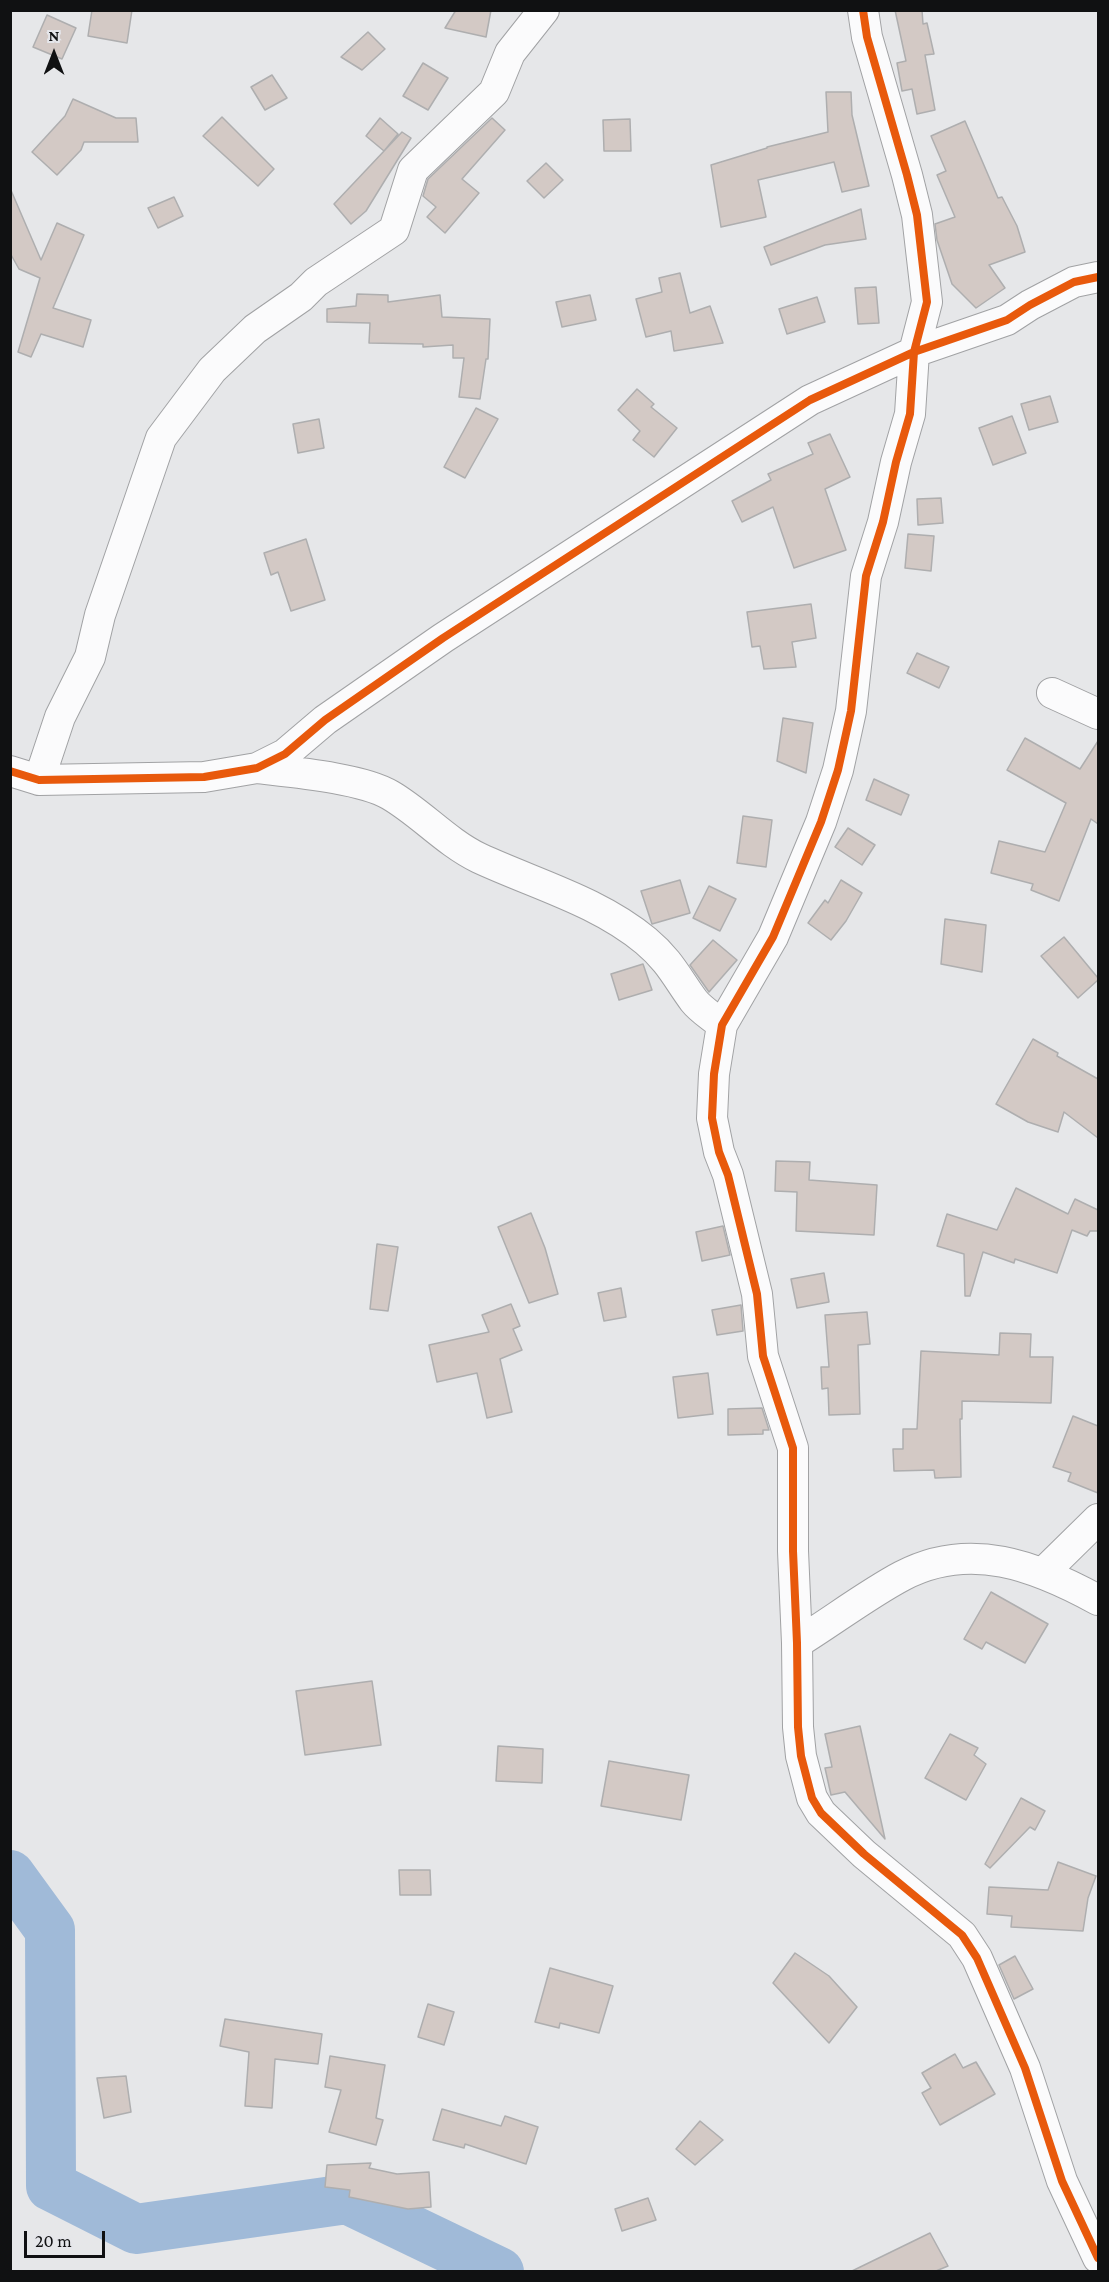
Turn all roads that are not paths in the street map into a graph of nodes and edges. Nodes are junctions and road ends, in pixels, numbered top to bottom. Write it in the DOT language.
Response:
graph roads {
  1 [pos="544,10"];
  2 [pos="863,10"];
  3 [pos="1098,277"];
  4 [pos="914,352"];
  5 [pos="1052,693"];
  6 [pos="1098,714"];
  7 [pos="257,768"];
  8 [pos="10,771"];
  9 [pos="39,780"];
  10 [pos="722,1025"];
  11 [pos="1098,1519"];
  12 [pos="1043,1573"];
  13 [pos="1098,1599"];
  14 [pos="797,1643"];
  15 [pos="1096,2249"];
  1 -- 9 [label="street"];
  2 -- 4 [label="street"];
  3 -- 4 [label="street"];
  4 -- 7 [label="street"];
  4 -- 10 [label="street"];
  5 -- 6 [label="street"];
  7 -- 9 [label="street"];
  7 -- 10 [label="street"];
  8 -- 9 [label="street"];
  10 -- 14 [label="street"];
  11 -- 12 [label="street"];
  12 -- 13 [label="street"];
  12 -- 14 [label="street"];
  14 -- 15 [label="street"];
}
